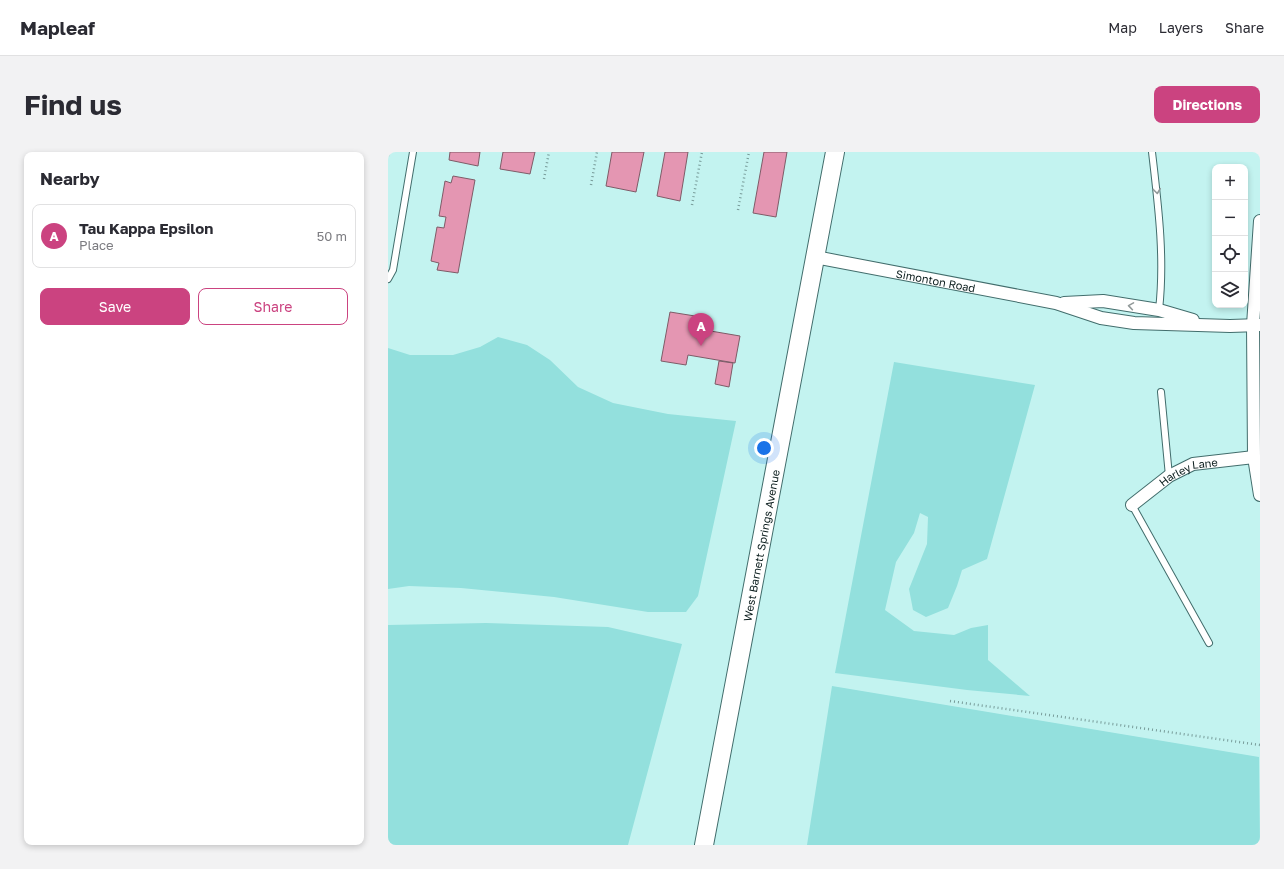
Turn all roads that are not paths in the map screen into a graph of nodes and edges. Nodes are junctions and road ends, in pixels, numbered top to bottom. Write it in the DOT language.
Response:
graph roads {
  1 [pos="413,152"];
  2 [pos="835,152"];
  3 [pos="1152,152"];
  4 [pos="1260,226"];
  5 [pos="815,257"];
  6 [pos="388,279"];
  7 [pos="1056,303"];
  8 [pos="1159,310"];
  9 [pos="1210,325"];
  10 [pos="1256,325"];
  11 [pos="1162,392"];
  12 [pos="1257,434"];
  13 [pos="1254,457"];
  14 [pos="1169,476"];
  15 [pos="1260,494"];
  16 [pos="1132,505"];
  17 [pos="1209,643"];
  18 [pos="704,845"];
  1 -- 6 [label="lane"];
  2 -- 5 [label="street, West Barnett Springs Avenue"];
  3 -- 8 [label="lane, one-way"];
  4 -- 10 [label="street"];
  5 -- 7 [label="street, Simonton Road"];
  5 -- 18 [label="street, West Barnett Springs Avenue"];
  8 -- 7 [label="street, Simonton Road, one-way"];
  7 -- 9 [label="street, Simonton Road"];
  8 -- 9 [label="street, Simonton Road"];
  9 -- 10 [label="street, Simonton Road"];
  10 -- 12 [label="street"];
  11 -- 14 [label="lane"];
  12 -- 13 [label="street"];
  13 -- 14 [label="street, Harley Lane"];
  13 -- 15 [label="street"];
  14 -- 16 [label="street, Harley Lane"];
  16 -- 17 [label="lane"];
}
